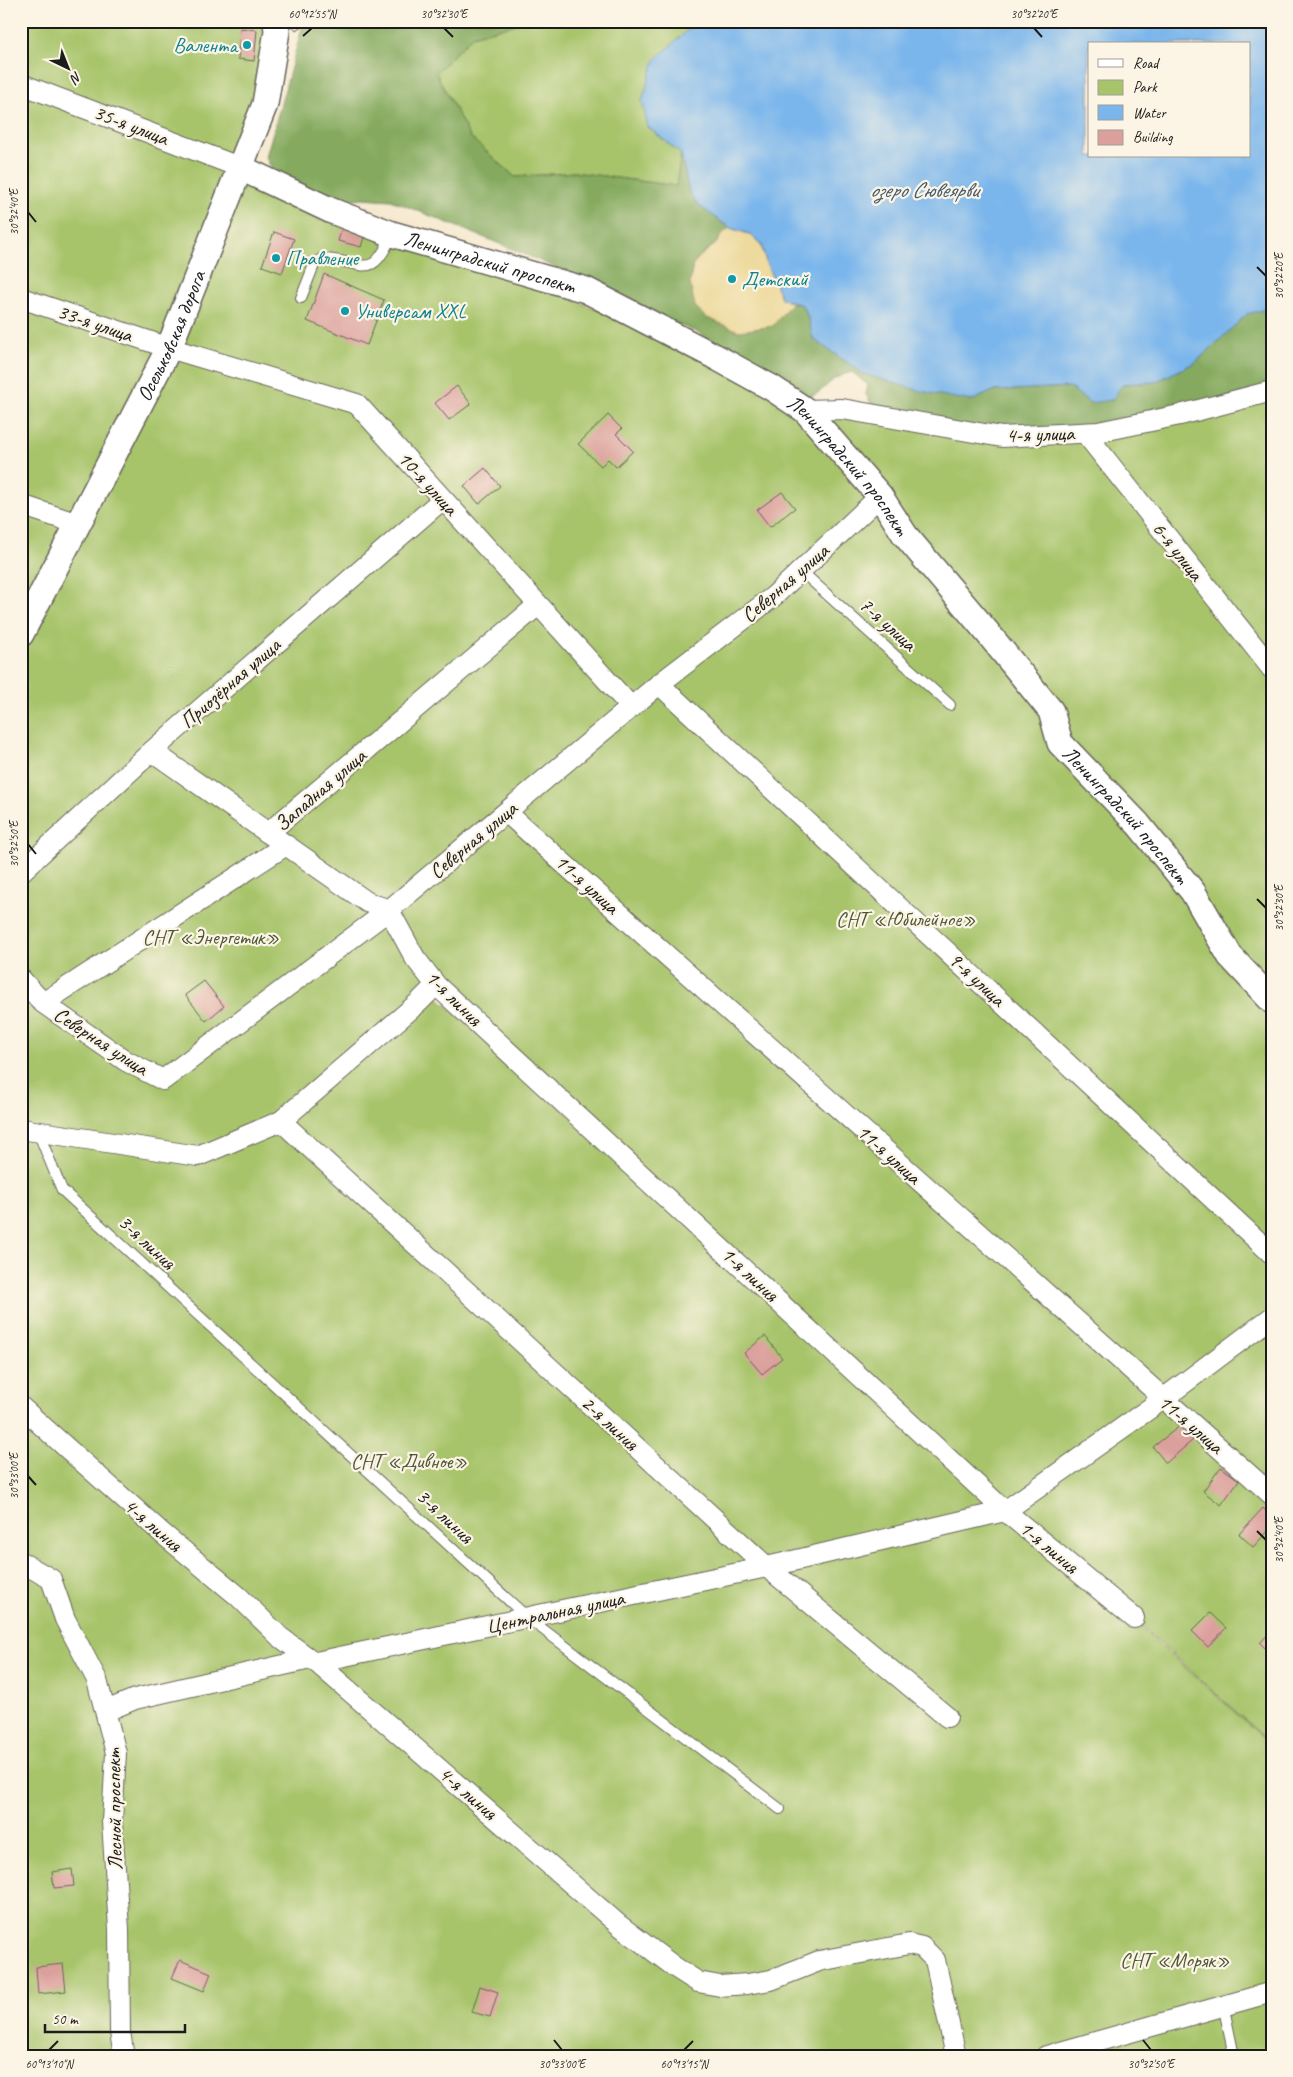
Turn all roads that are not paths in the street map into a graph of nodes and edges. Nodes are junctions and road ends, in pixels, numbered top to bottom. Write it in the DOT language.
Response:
graph roads {
  1 [pos="276,21"];
  2 [pos="21,84"];
  3 [pos="240,167"];
  4 [pos="392,234"];
  5 [pos="21,298"];
  6 [pos="301,298"];
  7 [pos="169,348"];
  8 [pos="1272,392"];
  9 [pos="805,410"];
  10 [pos="1085,432"];
  11 [pos="880,496"];
  12 [pos="443,499"];
  13 [pos="21,505"];
  14 [pos="78,524"];
  15 [pos="801,571"];
  16 [pos="538,605"];
  17 [pos="21,634"];
  18 [pos="1272,669"];
  19 [pos="659,684"];
  20 [pos="950,705"];
  21 [pos="631,708"];
  22 [pos="152,751"];
  23 [pos="506,812"];
  24 [pos="268,832"];
  25 [pos="286,845"];
  26 [pos="21,872"];
  27 [pos="389,910"];
  28 [pos="21,979"];
  29 [pos="436,985"];
  30 [pos="1272,1001"];
  31 [pos="43,1003"];
  32 [pos="281,1121"];
  33 [pos="30,1130"];
  34 [pos="1272,1254"];
  35 [pos="1272,1317"];
  36 [pos="1163,1399"];
  37 [pos="21,1407"];
  38 [pos="1272,1495"];
  39 [pos="1005,1510"];
  40 [pos="21,1562"];
  41 [pos="767,1567"];
  42 [pos="528,1618"];
  43 [pos="1134,1618"];
  44 [pos="313,1660"];
  45 [pos="106,1710"];
  46 [pos="947,1717"];
  47 [pos="780,1809"];
  48 [pos="1272,1992"];
  49 [pos="1223,2004"];
  50 [pos="124,2056"];
  51 [pos="956,2056"];
  52 [pos="1046,2056"];
  53 [pos="1234,2056"];
  1 -- 3 [label="street, Осельковская дорога"];
  2 -- 3 [label="street, 35-я улица"];
  3 -- 4 [label="street, Ленинградский проспект"];
  3 -- 7 [label="street, Осельковская дорога"];
  4 -- 6 [label="lane"];
  4 -- 9 [label="street, Ленинградский проспект"];
  5 -- 7 [label="street, 33-я улица"];
  7 -- 12 [label="street, 10-я улица"];
  7 -- 14 [label="street, Осельковская дорога"];
  8 -- 10 [label="street, 4-я улица"];
  9 -- 10 [label="street, 4-я улица"];
  9 -- 11 [label="street, Ленинградский проспект"];
  10 -- 18 [label="street, 6-я улица"];
  11 -- 15 [label="street, Северная улица"];
  11 -- 30 [label="street, Ленинградский проспект"];
  12 -- 16 [label="street, 10-я улица"];
  12 -- 22 [label="street, Приозёрная улица"];
  13 -- 14 [label="street"];
  14 -- 17 [label="street, Осельковская дорога"];
  15 -- 19 [label="street, Северная улица"];
  15 -- 20 [label="lane, 7-я улица"];
  16 -- 21 [label="street, 10-я улица"];
  16 -- 24 [label="street, Западная улица"];
  19 -- 21 [label="street, Северная улица"];
  19 -- 34 [label="street, 9-я улица"];
  21 -- 23 [label="street, Северная улица"];
  22 -- 24 [label="street"];
  22 -- 26 [label="street, Приозёрная улица"];
  23 -- 27 [label="street, Северная улица"];
  23 -- 36 [label="street, 11-я улица"];
  24 -- 25 [label="street, Западная улица"];
  25 -- 27 [label="street"];
  25 -- 31 [label="street, Западная улица"];
  27 -- 29 [label="street, 1-я линия"];
  27 -- 31 [label="street, Северная улица"];
  28 -- 31 [label="street"];
  29 -- 32 [label="street"];
  29 -- 39 [label="street, 1-я линия"];
  32 -- 33 [label="street"];
  32 -- 41 [label="street, 2-я линия"];
  33 -- 42 [label="lane, 3-я линия"];
  35 -- 36 [label="street"];
  36 -- 38 [label="street, 11-я улица"];
  36 -- 39 [label="street"];
  37 -- 44 [label="street, 4-я линия"];
  39 -- 41 [label="street, Центральная улица"];
  39 -- 43 [label="street, 1-я линия"];
  40 -- 45 [label="street, Лесной проспект"];
  41 -- 42 [label="street, Центральная улица"];
  41 -- 46 [label="street, 2-я линия"];
  42 -- 44 [label="street, Центральная улица"];
  42 -- 47 [label="lane, 3-я линия"];
  44 -- 45 [label="street, Центральная улица"];
  44 -- 51 [label="street, 4-я линия"];
  45 -- 50 [label="street, Лесной проспект"];
  48 -- 49 [label="street"];
  49 -- 52 [label="street"];
  49 -- 53 [label="lane"];
}
